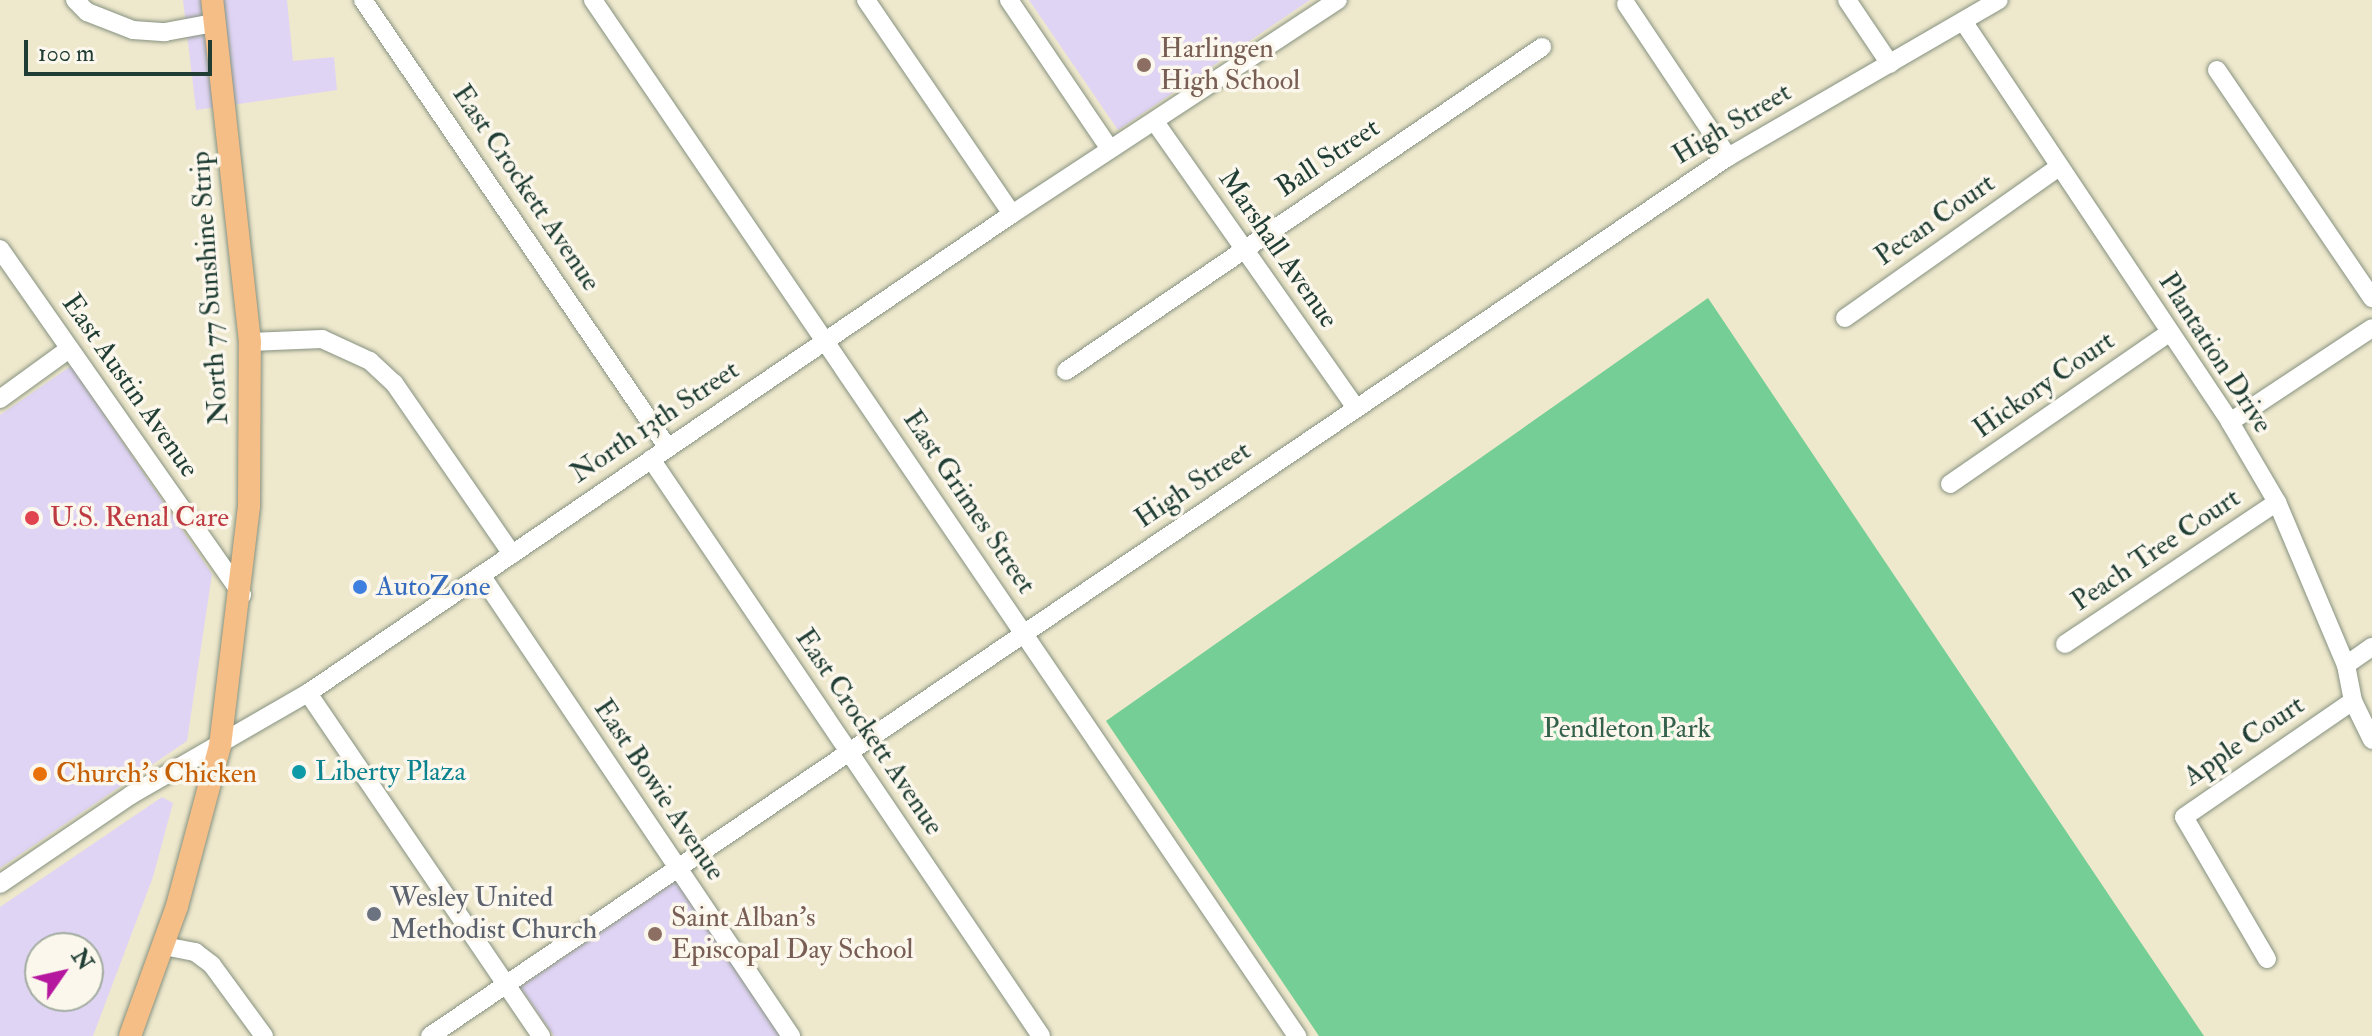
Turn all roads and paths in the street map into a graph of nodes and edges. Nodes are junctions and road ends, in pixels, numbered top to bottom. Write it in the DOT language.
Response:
graph roads {
  1 [pos="75,0"];
  2 [pos="212,0"];
  3 [pos="363,0"];
  4 [pos="593,0"];
  5 [pos="866,0"];
  6 [pos="1009,0"];
  7 [pos="1338,0"];
  8 [pos="1847,0"];
  9 [pos="1999,0"];
  10 [pos="1626,4"];
  11 [pos="1963,21"];
  12 [pos="214,23"];
  13 [pos="1542,47"];
  14 [pos="1890,64"];
  15 [pos="2217,70"];
  16 [pos="1155,122"];
  17 [pos="1110,149"];
  18 [pos="1728,157"];
  19 [pos="2059,167"];
  20 [pos="1012,214"];
  21 [pos="0,249"];
  22 [pos="1243,249"];
  23 [pos="2372,298"];
  24 [pos="1845,318"];
  25 [pos="2372,328"];
  26 [pos="2169,333"];
  27 [pos="828,339"];
  28 [pos="250,342"];
  29 [pos="69,349"];
  30 [pos="1066,371"];
  31 [pos="0,399"];
  32 [pos="1356,408"];
  33 [pos="2230,422"];
  34 [pos="668,448"];
  35 [pos="651,459"];
  36 [pos="1950,484"];
  37 [pos="2277,502"];
  38 [pos="512,554"];
  39 [pos="481,575"];
  40 [pos="242,595"];
  41 [pos="1023,633"];
  42 [pos="2065,644"];
  43 [pos="2372,647"];
  44 [pos="2346,665"];
  45 [pos="308,693"];
  46 [pos="2353,701"];
  47 [pos="2372,740"];
  48 [pos="220,746"];
  49 [pos="848,752"];
  50 [pos="677,869"];
  51 [pos="0,884"];
  52 [pos="164,946"];
  53 [pos="2267,959"];
  54 [pos="506,984"];
  55 [pos="130,1036"];
  56 [pos="264,1036"];
  57 [pos="430,1036"];
  58 [pos="541,1036"];
  59 [pos="791,1036"];
  60 [pos="1041,1036"];
  61 [pos="1297,1036"];
  1 -- 12 [label="street"];
  2 -- 12 [label="main road, North 77 Sunshine Strip"];
  3 -- 34 [label="street, East Crockett Avenue"];
  4 -- 27 [label="street, East Grimes Street"];
  5 -- 20 [label="street"];
  6 -- 17 [label="street"];
  7 -- 16 [label="street, North 13th Street"];
  8 -- 14 [label="street"];
  9 -- 11 [label="street, High Street"];
  10 -- 18 [label="street"];
  11 -- 14 [label="street, High Street"];
  11 -- 19 [label="street, Plantation Drive"];
  12 -- 28 [label="main road, North 77 Sunshine Strip"];
  13 -- 22 [label="street, Ball Street"];
  14 -- 18 [label="street, High Street"];
  15 -- 23 [label="street"];
  16 -- 17 [label="street, North 13th Street"];
  16 -- 22 [label="street, Marshall Avenue"];
  17 -- 20 [label="street, North 13th Street"];
  18 -- 32 [label="street, High Street"];
  19 -- 24 [label="street, Pecan Court"];
  19 -- 26 [label="street, Plantation Drive"];
  20 -- 27 [label="street, North 13th Street"];
  21 -- 29 [label="street, East Austin Avenue"];
  22 -- 30 [label="street, Ball Street"];
  22 -- 32 [label="street, Marshall Avenue"];
  25 -- 33 [label="street"];
  26 -- 33 [label="street, Plantation Drive"];
  26 -- 36 [label="street, Hickory Court"];
  27 -- 34 [label="street, North 13th Street"];
  27 -- 41 [label="street, East Grimes Street"];
  28 -- 38 [label="street"];
  28 -- 40 [label="main road, North 77 Sunshine Strip"];
  29 -- 31 [label="street"];
  29 -- 40 [label="street, East Austin Avenue"];
  32 -- 41 [label="street, High Street"];
  33 -- 37 [label="street, Plantation Drive"];
  34 -- 35 [label="street, North 13th Street"];
  35 -- 38 [label="street, North 13th Street"];
  35 -- 49 [label="street, East Crockett Avenue"];
  37 -- 42 [label="street, Peach Tree Court"];
  37 -- 44 [label="street, Plantation Drive"];
  38 -- 39 [label="street, North 13th Street"];
  39 -- 45 [label="street, North 13th Street"];
  39 -- 50 [label="street, East Bowie Avenue"];
  40 -- 48 [label="main road, North 77 Sunshine Strip"];
  41 -- 49 [label="street, High Street"];
  41 -- 61 [label="street, East Grimes Street"];
  43 -- 44 [label="street"];
  44 -- 46 [label="street, Plantation Drive"];
  45 -- 48 [label="street, North 13th Street"];
  45 -- 54 [label="street"];
  46 -- 47 [label="street, Plantation Drive"];
  46 -- 53 [label="street, Apple Court"];
  48 -- 51 [label="street, North 13th Street"];
  48 -- 52 [label="main road, North 77 Sunshine Strip"];
  49 -- 50 [label="street, High Street"];
  49 -- 60 [label="street, East Crockett Avenue"];
  50 -- 54 [label="street, High Street"];
  50 -- 59 [label="street, East Bowie Avenue"];
  52 -- 55 [label="main road, North 77 Sunshine Strip"];
  52 -- 56 [label="street"];
  54 -- 57 [label="street, High Street"];
  54 -- 58 [label="street"];
}
